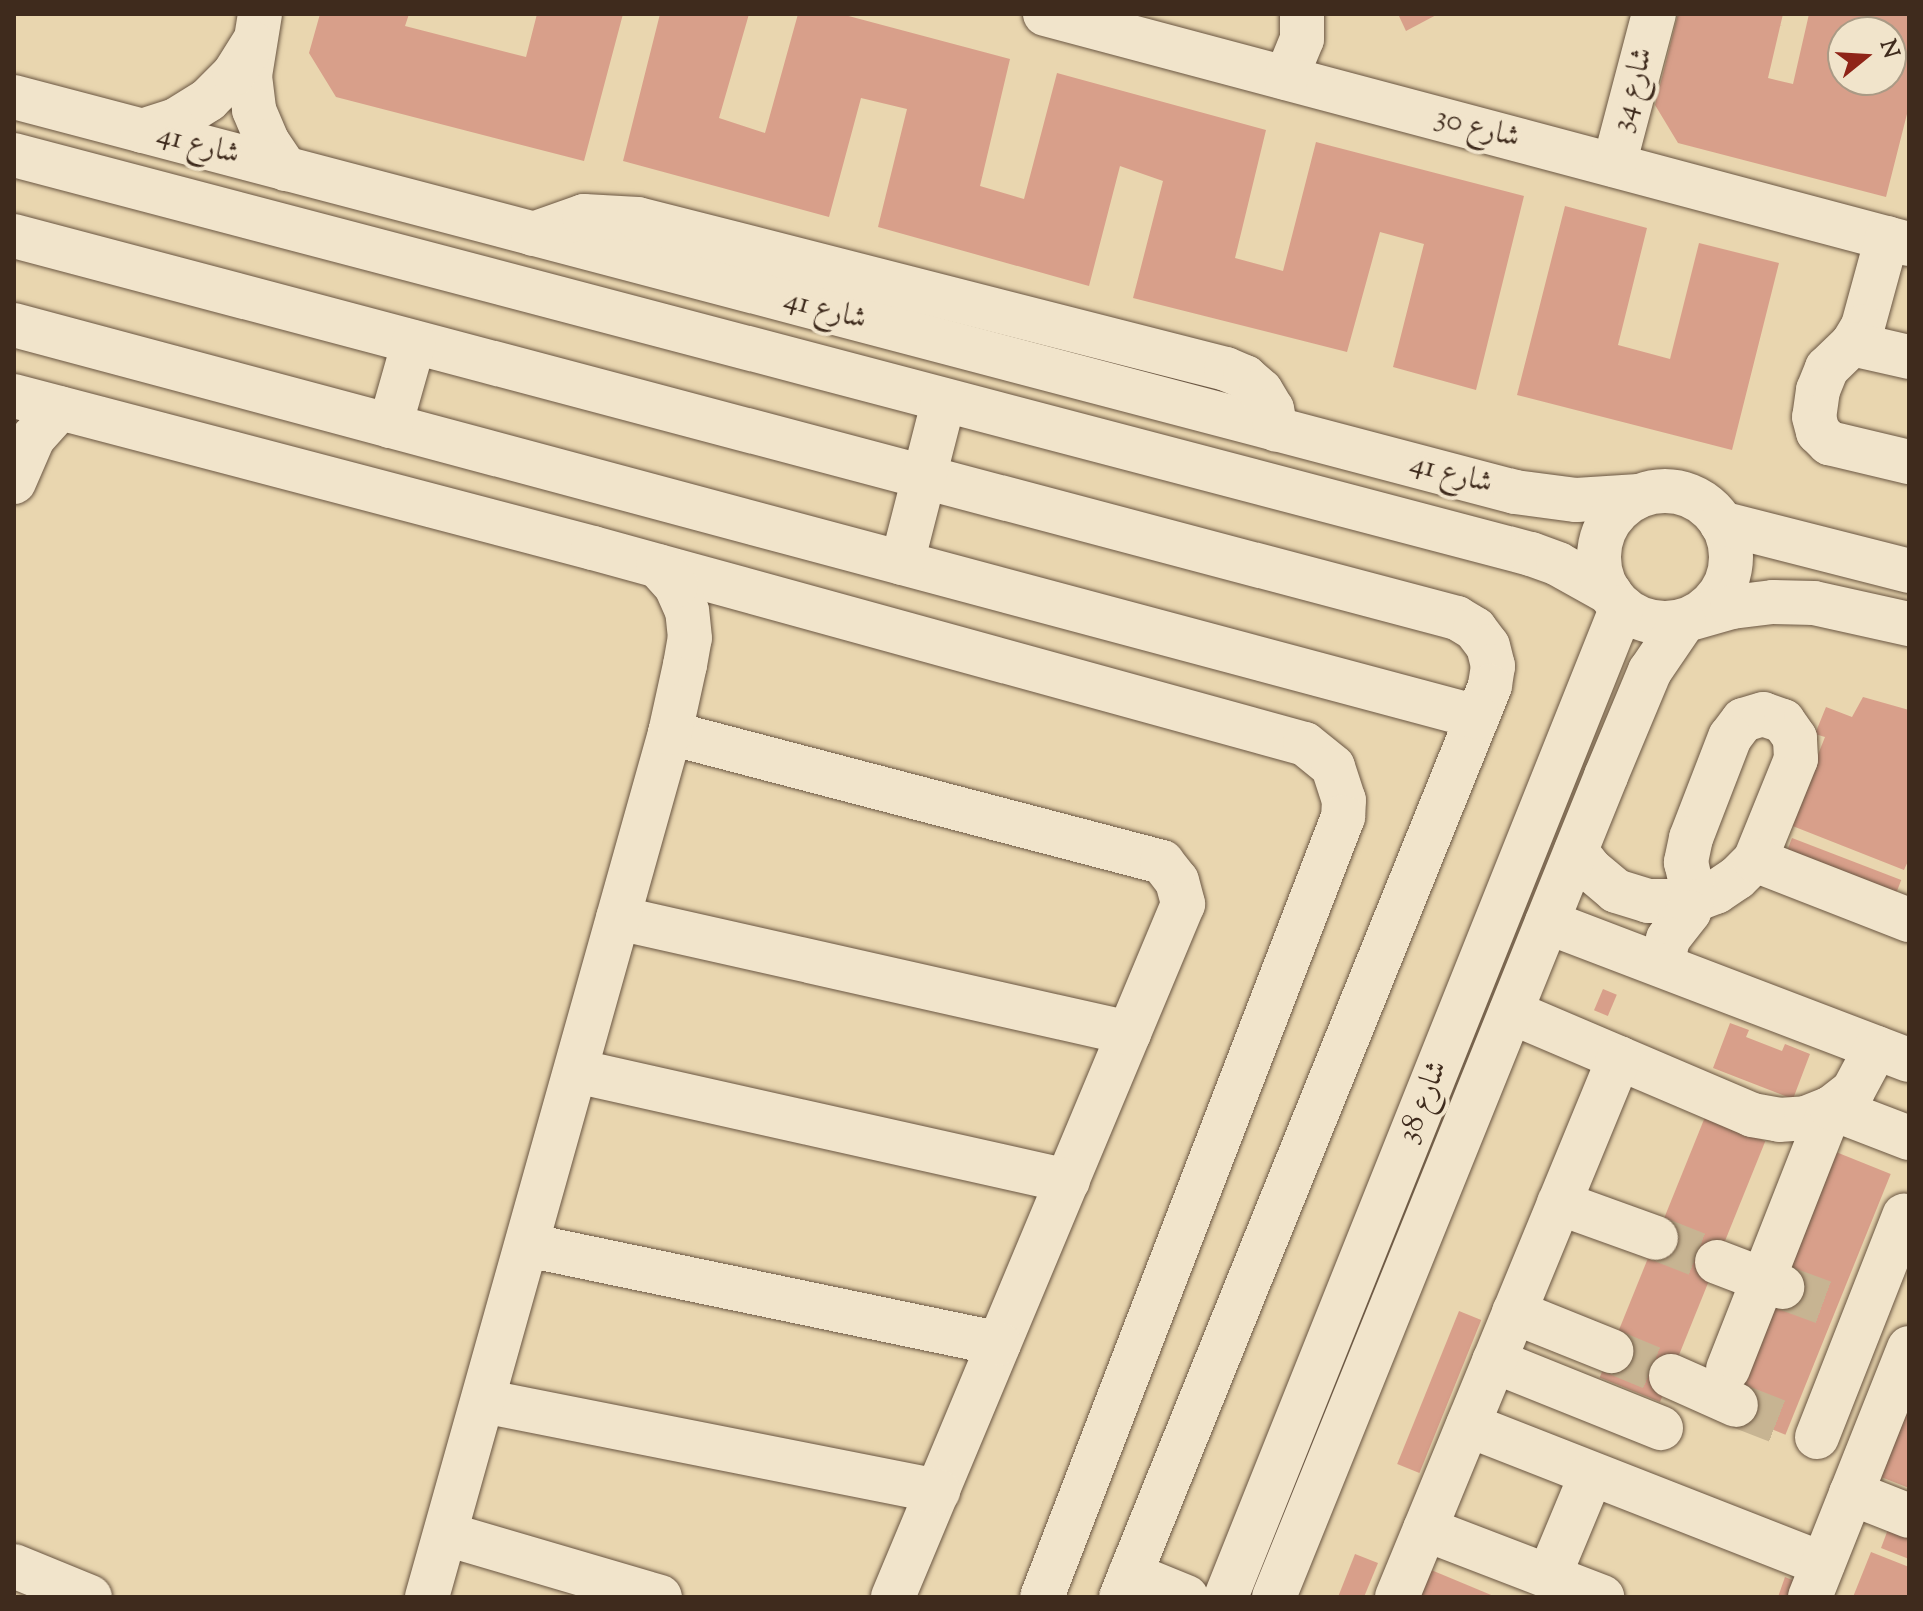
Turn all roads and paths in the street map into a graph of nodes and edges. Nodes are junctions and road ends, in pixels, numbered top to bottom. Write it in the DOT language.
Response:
graph roads {
  1 [pos="1045,14"];
  2 [pos="1302,14"];
  3 [pos="1654,14"];
  4 [pos="1129,25"];
  5 [pos="257,28"];
  6 [pos="1286,78"];
  7 [pos="14,97"];
  8 [pos="142,131"];
  9 [pos="14,155"];
  10 [pos="1614,165"];
  11 [pos="286,169"];
  12 [pos="14,236"];
  13 [pos="1898,241"];
  14 [pos="14,325"];
  15 [pos="414,342"];
  16 [pos="1852,344"];
  17 [pos="1909,357"];
  18 [pos="14,396"];
  19 [pos="944,400"];
  20 [pos="60,408"];
  21 [pos="390,426"];
  22 [pos="1909,462"];
  23 [pos="571,474"];
  24 [pos="924,477"];
  25 [pos="14,482"];
  26 [pos="615,486"];
  27 [pos="1639,496"];
  28 [pos="1721,523"];
  29 [pos="582,545"];
  30 [pos="902,563"];
  31 [pos="658,566"];
  32 [pos="1909,571"];
  33 [pos="1616,600"];
  34 [pos="1688,619"];
  35 [pos="1909,624"];
  36 [pos="1477,717"];
  37 [pos="670,733"];
  38 [pos="1576,851"];
  39 [pos="1755,860"];
  40 [pos="1692,901"];
  41 [pos="618,918"];
  42 [pos="1909,920"];
  43 [pos="1547,922"];
  44 [pos="1662,964"];
  45 [pos="1511,1012"];
  46 [pos="1129,1033"];
  47 [pos="1893,1054"];
  48 [pos="1619,1058"];
  49 [pos="576,1071"];
  50 [pos="1831,1108"];
  51 [pos="1909,1138"];
  52 [pos="1068,1181"];
  53 [pos="1559,1203"];
  54 [pos="1904,1216"];
  55 [pos="1656,1238"];
  56 [pos="527,1245"];
  57 [pos="1717,1262"];
  58 [pos="1773,1283"];
  59 [pos="1514,1312"];
  60 [pos="1852,1312"];
  61 [pos="1909,1334"];
  62 [pos="999,1344"];
  63 [pos="1909,1348"];
  64 [pos="1611,1351"];
  65 [pos="1494,1361"];
  66 [pos="1671,1376"];
  67 [pos="483,1401"];
  68 [pos="1468,1425"];
  69 [pos="1661,1428"];
  70 [pos="1591,1475"];
  71 [pos="1858,1475"];
  72 [pos="938,1491"];
  73 [pos="1909,1516"];
  74 [pos="1425,1529"];
  75 [pos="446,1534"];
  76 [pos="14,1566"];
  77 [pos="1549,1576"];
  78 [pos="1817,1581"];
  79 [pos="1126,1585"];
  80 [pos="90,1597"];
  81 [pos="427,1597"];
  82 [pos="660,1597"];
  83 [pos="893,1597"];
  84 [pos="1042,1597"];
  85 [pos="1186,1597"];
  86 [pos="1226,1597"];
  87 [pos="1274,1597"];
  88 [pos="1397,1597"];
  89 [pos="1602,1597"];
  1 -- 4 [label="street, شارع 30"];
  2 -- 6 [label="street"];
  3 -- 10 [label="street, شارع 34"];
  4 -- 6 [label="street, شارع 30"];
  5 -- 8 [label="street"];
  5 -- 11 [label="street"];
  6 -- 10 [label="street, شارع 30"];
  7 -- 8 [label="street, شارع 41"];
  8 -- 11 [label="street, شارع 41"];
  9 -- 19 [label="street, شارع 41"];
  10 -- 13 [label="street, شارع 30"];
  11 -- 27 [label="street, شارع 41"];
  12 -- 15 [label="street"];
  13 -- 16 [label="street"];
  14 -- 21 [label="street"];
  15 -- 21 [label="street"];
  15 -- 24 [label="street"];
  16 -- 17 [label="street"];
  16 -- 22 [label="street"];
  18 -- 20 [label="street"];
  19 -- 24 [label="street"];
  19 -- 33 [label="street, شارع 41"];
  20 -- 25 [label="street"];
  20 -- 29 [label="street"];
  21 -- 23 [label="street"];
  23 -- 26 [label="street"];
  23 -- 29 [label="street"];
  24 -- 30 [label="street"];
  24 -- 36 [label="street"];
  26 -- 29 [label="street"];
  26 -- 30 [label="street"];
  27 -- 28 [label="street"];
  27 -- 33 [label="street"];
  28 -- 32 [label="street"];
  28 -- 34 [label="street"];
  29 -- 31 [label="street"];
  30 -- 36 [label="street"];
  31 -- 37 [label="street"];
  31 -- 84 [label="street"];
  33 -- 34 [label="street"];
  33 -- 86 [label="street, شارع 38"];
  34 -- 35 [label="street"];
  34 -- 38 [label="street, شارع 38"];
  36 -- 79 [label="street"];
  37 -- 41 [label="street"];
  37 -- 46 [label="street"];
  38 -- 40 [label="street"];
  38 -- 43 [label="street, شارع 38"];
  39 -- 40 [label="street"];
  39 -- 40 [label="street"];
  39 -- 42 [label="street"];
  40 -- 44 [label="street"];
  41 -- 46 [label="street"];
  41 -- 49 [label="street"];
  43 -- 44 [label="street"];
  43 -- 45 [label="street, شارع 38"];
  44 -- 47 [label="street"];
  45 -- 48 [label="street"];
  45 -- 87 [label="street, شارع 38"];
  46 -- 52 [label="street"];
  47 -- 50 [label="street"];
  48 -- 50 [label="street"];
  48 -- 53 [label="street"];
  49 -- 52 [label="street"];
  49 -- 56 [label="street"];
  50 -- 51 [label="street"];
  50 -- 58 [label="street"];
  52 -- 62 [label="street"];
  53 -- 55 [label="street"];
  53 -- 59 [label="street"];
  54 -- 60 [label="street"];
  56 -- 62 [label="street"];
  56 -- 67 [label="street"];
  57 -- 58 [label="street"];
  58 -- 66 [label="street"];
  59 -- 64 [label="street"];
  59 -- 65 [label="street"];
  60 -- 61 [label="street"];
  60 -- 71 [label="street"];
  62 -- 72 [label="street"];
  63 -- 71 [label="street"];
  65 -- 68 [label="street"];
  65 -- 69 [label="street"];
  67 -- 72 [label="street"];
  67 -- 75 [label="street"];
  68 -- 70 [label="street"];
  68 -- 74 [label="street"];
  70 -- 77 [label="street"];
  70 -- 78 [label="street"];
  71 -- 73 [label="street"];
  71 -- 78 [label="street"];
  72 -- 83 [label="street"];
  74 -- 77 [label="street"];
  74 -- 88 [label="street"];
  75 -- 81 [label="street"];
  75 -- 82 [label="street"];
  76 -- 80 [label="street"];
  77 -- 89 [label="street"];
  79 -- 85 [label="street"];
}
